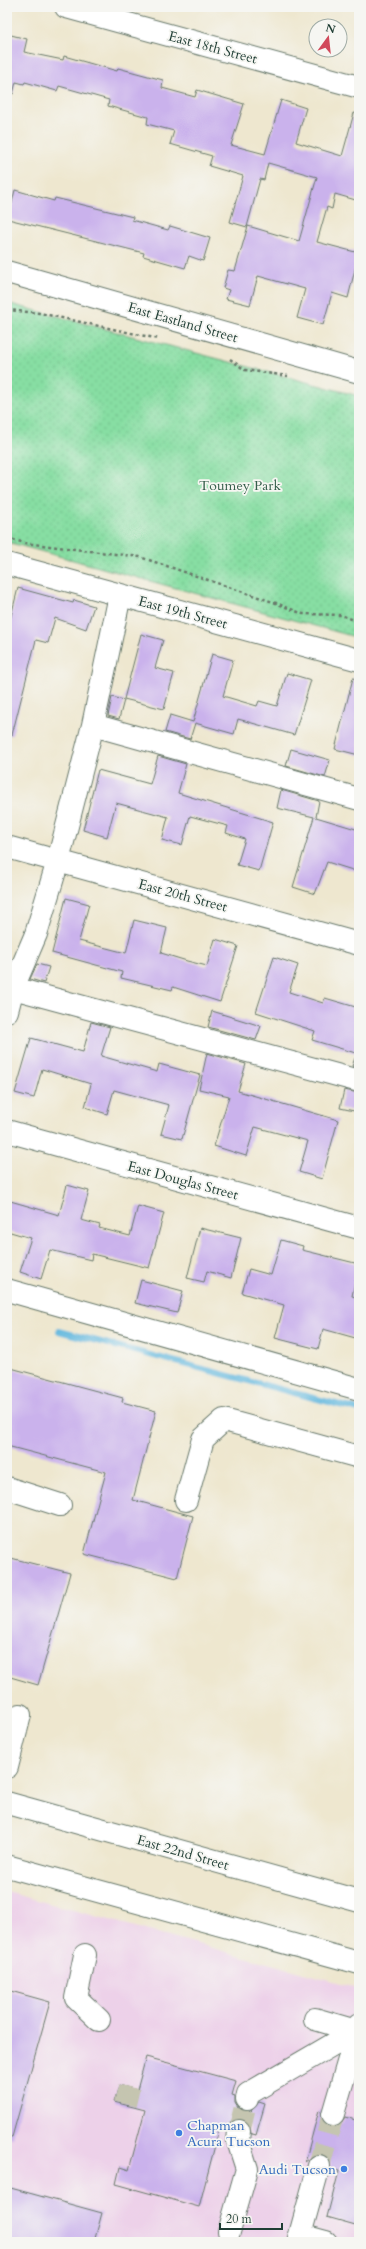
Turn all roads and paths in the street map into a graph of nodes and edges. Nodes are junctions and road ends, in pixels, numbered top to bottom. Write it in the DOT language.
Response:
graph roads {
  1 [pos="66,7"];
  2 [pos="359,87"];
  3 [pos="7,272"];
  4 [pos="7,310"];
  5 [pos="164,341"];
  6 [pos="229,358"];
  7 [pos="359,372"];
  8 [pos="296,377"];
  9 [pos="7,538"];
  10 [pos="7,564"];
  11 [pos="120,595"];
  12 [pos="359,622"];
  13 [pos="359,660"];
  14 [pos="93,725"];
  15 [pos="359,799"];
  16 [pos="7,847"];
  17 [pos="58,861"];
  18 [pos="359,944"];
  19 [pos="13,988"];
  20 [pos="7,1011"];
  21 [pos="359,1081"];
  22 [pos="7,1131"];
  23 [pos="359,1228"];
  24 [pos="7,1290"];
  25 [pos="359,1389"];
  26 [pos="359,1457"];
  27 [pos="7,1488"];
  28 [pos="186,1500"];
  29 [pos="60,1505"];
  30 [pos="20,1715"];
  31 [pos="7,1767"];
  32 [pos="7,1803"];
  33 [pos="7,1866"];
  34 [pos="359,1901"];
  35 [pos="85,1956"];
  36 [pos="359,1963"];
  37 [pos="315,2019"];
  38 [pos="99,2020"];
  39 [pos="358,2028"];
  40 [pos="247,2099"];
  41 [pos="333,2114"];
  42 [pos="239,2131"];
  43 [pos="319,2166"];
  44 [pos="229,2232"];
  45 [pos="299,2238"];
  46 [pos="326,2242"];
  1 -- 2 [label="street, East 18th Street"];
  3 -- 7 [label="street, East Eastland Street"];
  4 -- 5 [label="path"];
  6 -- 8 [label="path"];
  9 -- 12 [label="path"];
  10 -- 11 [label="street, East 19th Street"];
  11 -- 13 [label="street, East 19th Street"];
  11 -- 14 [label="street"];
  14 -- 15 [label="street"];
  14 -- 17 [label="street"];
  16 -- 17 [label="street, East 20th Street"];
  17 -- 18 [label="street, East 20th Street"];
  17 -- 19 [label="street"];
  19 -- 20 [label="street"];
  19 -- 21 [label="street"];
  22 -- 23 [label="street, East Douglas Street"];
  24 -- 25 [label="street"];
  26 -- 28 [label="street"];
  27 -- 29 [label="street"];
  30 -- 31 [label="street"];
  32 -- 34 [label="street, East 22nd Street"];
  33 -- 36 [label="street"];
  35 -- 38 [label="street"];
  37 -- 39 [label="street"];
  39 -- 40 [label="street"];
  39 -- 41 [label="street"];
  42 -- 44 [label="street"];
  43 -- 45 [label="street"];
  45 -- 46 [label="street"];
}
